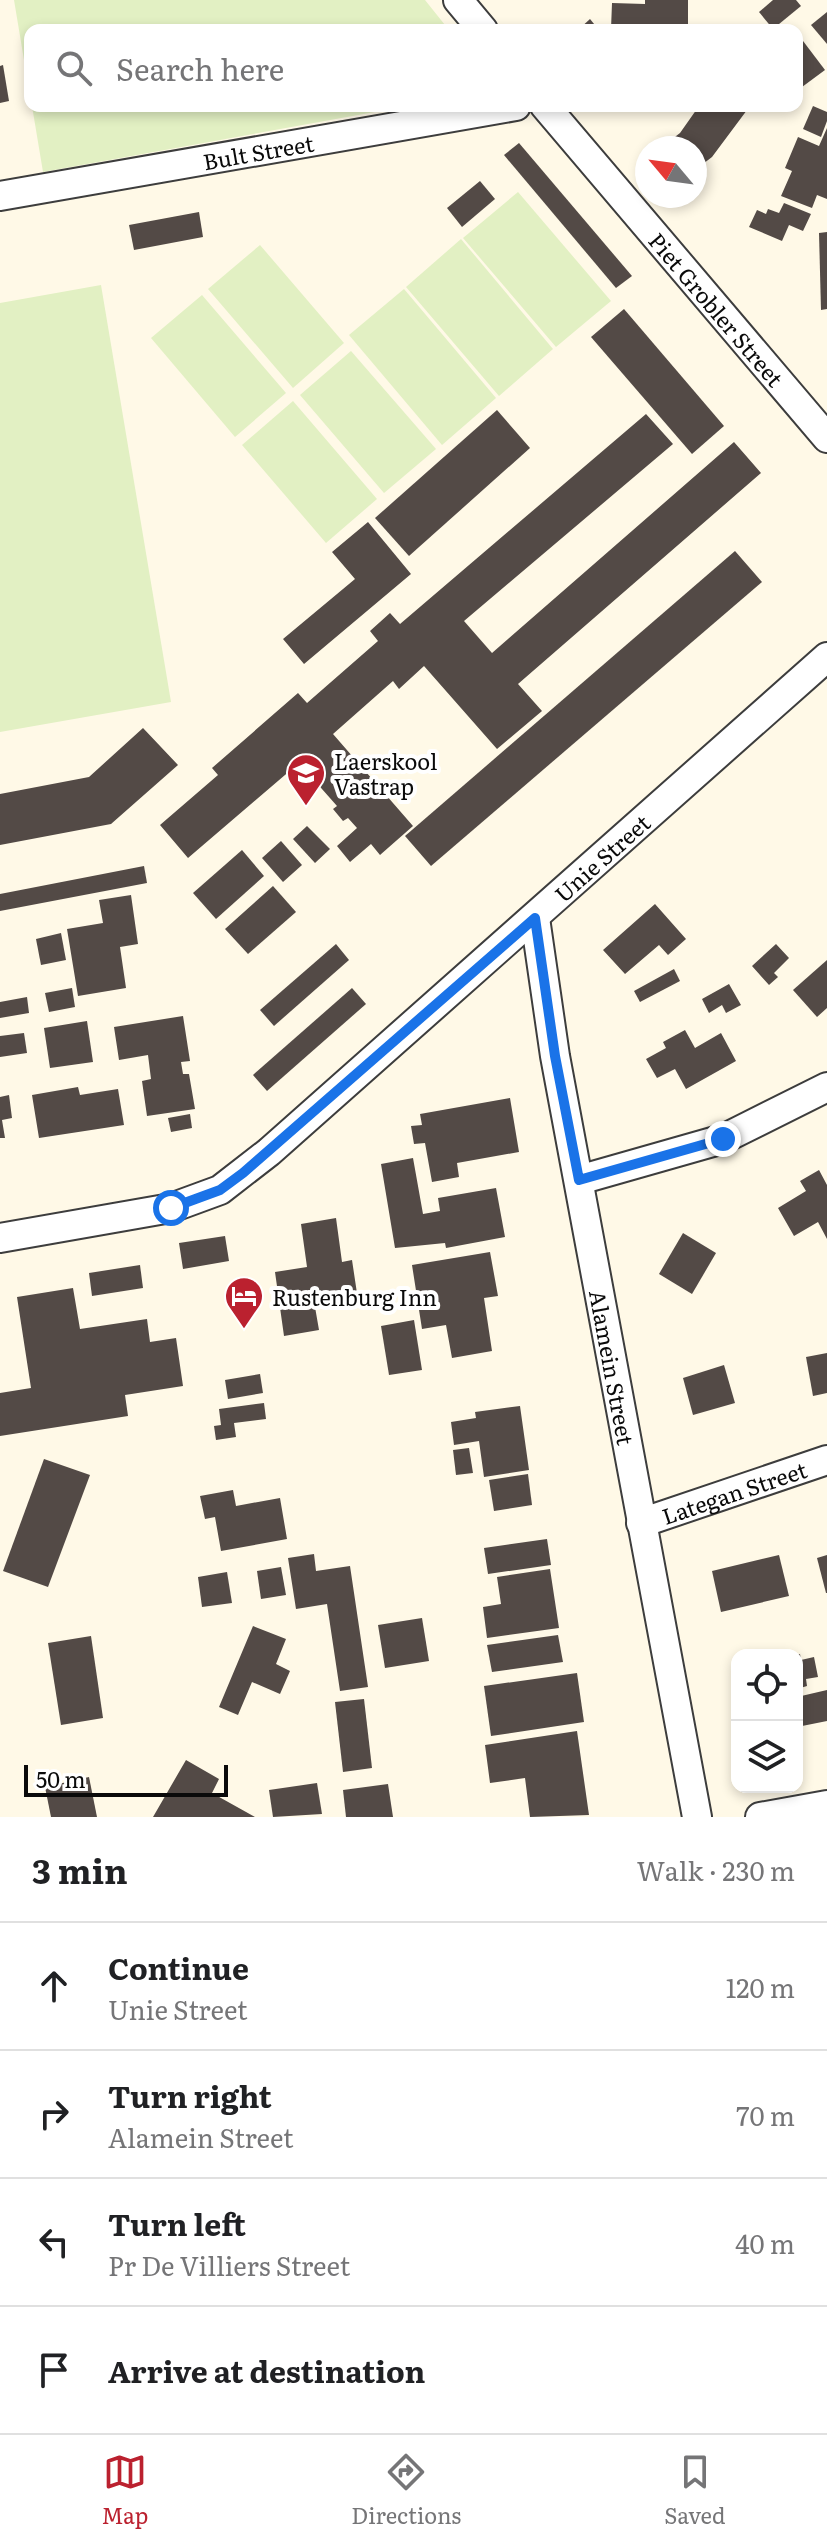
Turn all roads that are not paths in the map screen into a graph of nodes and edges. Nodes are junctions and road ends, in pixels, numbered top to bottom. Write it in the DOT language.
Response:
graph roads {
  1 [pos="458,0"];
  2 [pos="478,24"];
  3 [pos="482,112"];
  4 [pos="550,112"];
  5 [pos="0,196"];
  6 [pos="827,438"];
  7 [pos="827,657"];
  8 [pos="535,918"];
  9 [pos="827,1087"];
  10 [pos="579,1180"];
  11 [pos="0,1238"];
  12 [pos="827,1460"];
  13 [pos="641,1523"];
  14 [pos="827,1805"];
  15 [pos="697,1817"];
  16 [pos="760,1817"];
  1 -- 2 [label="street"];
  3 -- 5 [label="street, Bult Street"];
  4 -- 6 [label="street, Piet Grobler Street"];
  7 -- 8 [label="street, Unie Street"];
  8 -- 10 [label="street, Alamein Street"];
  8 -- 11 [label="street, Unie Street"];
  9 -- 10 [label="street"];
  10 -- 13 [label="street, Alamein Street"];
  12 -- 13 [label="street, Lategan Street"];
  13 -- 15 [label="street, Alamein Street"];
  14 -- 16 [label="street"];
}
